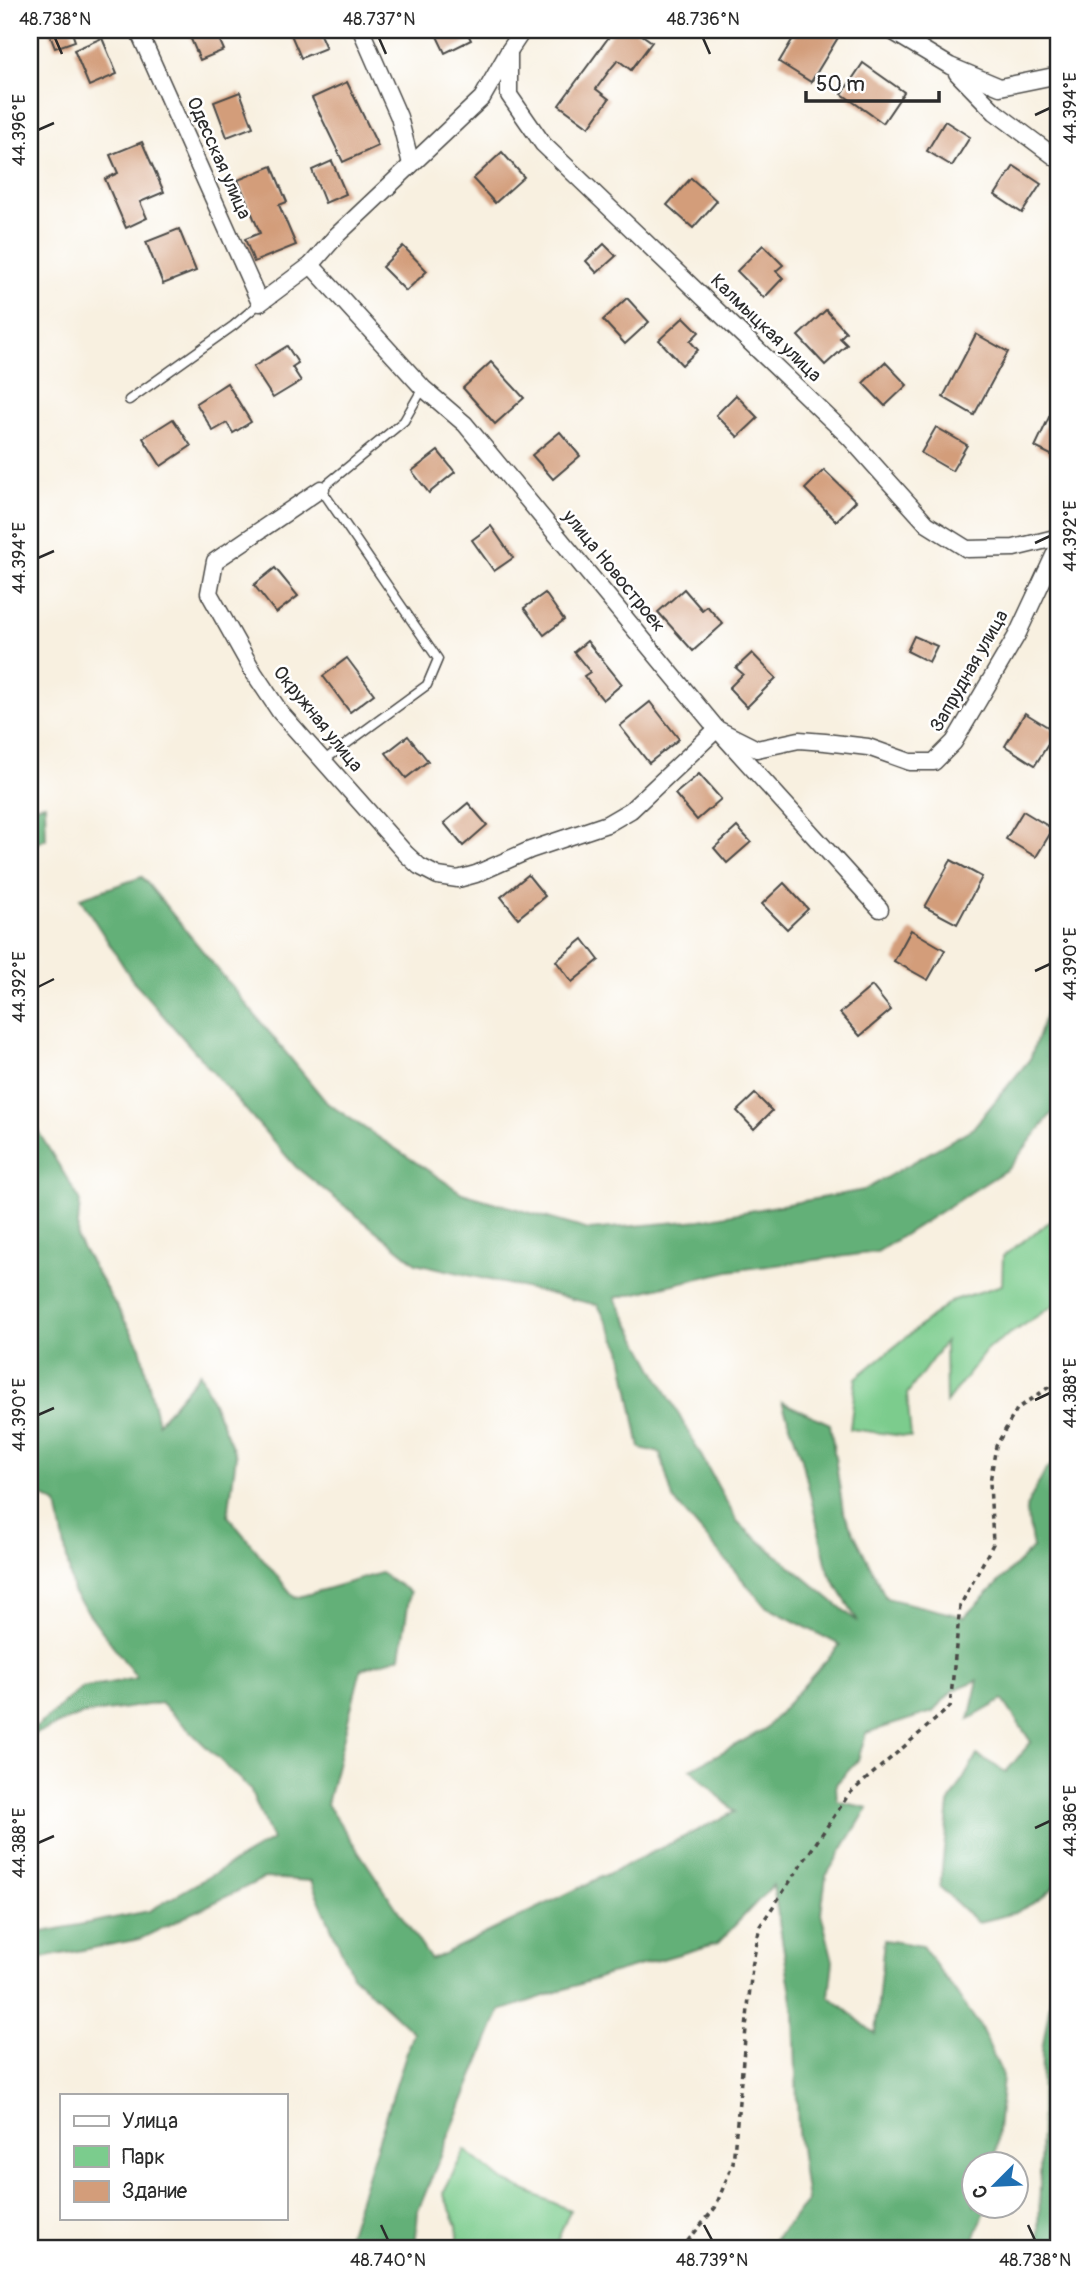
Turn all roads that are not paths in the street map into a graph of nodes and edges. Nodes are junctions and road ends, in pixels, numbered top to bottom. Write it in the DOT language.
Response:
graph roads {
  1 [pos="138,30"];
  2 [pos="361,30"];
  3 [pos="523,30"];
  4 [pos="890,30"];
  5 [pos="509,51"];
  6 [pos="950,66"];
  7 [pos="1059,75"];
  8 [pos="1059,160"];
  9 [pos="411,164"];
  10 [pos="312,265"];
  11 [pos="260,303"];
  12 [pos="423,388"];
  13 [pos="129,400"];
  14 [pos="321,489"];
  15 [pos="1059,537"];
  16 [pos="1059,544"];
  17 [pos="717,729"];
  18 [pos="323,761"];
  19 [pos="880,909"];
  1 -- 11 [label="street, Одесская улица"];
  2 -- 9 [label="street"];
  3 -- 5 [label="street"];
  4 -- 6 [label="street"];
  5 -- 9 [label="street"];
  5 -- 15 [label="street, Калмыцкая улица"];
  6 -- 7 [label="street"];
  6 -- 8 [label="street"];
  9 -- 10 [label="street"];
  10 -- 11 [label="street"];
  10 -- 12 [label="street, улица Новостроек"];
  11 -- 13 [label="lane"];
  12 -- 14 [label="lane"];
  12 -- 17 [label="street, улица Новостроек"];
  14 -- 18 [label="lane"];
  14 -- 18 [label="street, Окружная улица"];
  16 -- 17 [label="street, Запрудная улица"];
  17 -- 18 [label="street, Окружная улица"];
  17 -- 19 [label="street, улица Новостроек"];
}
